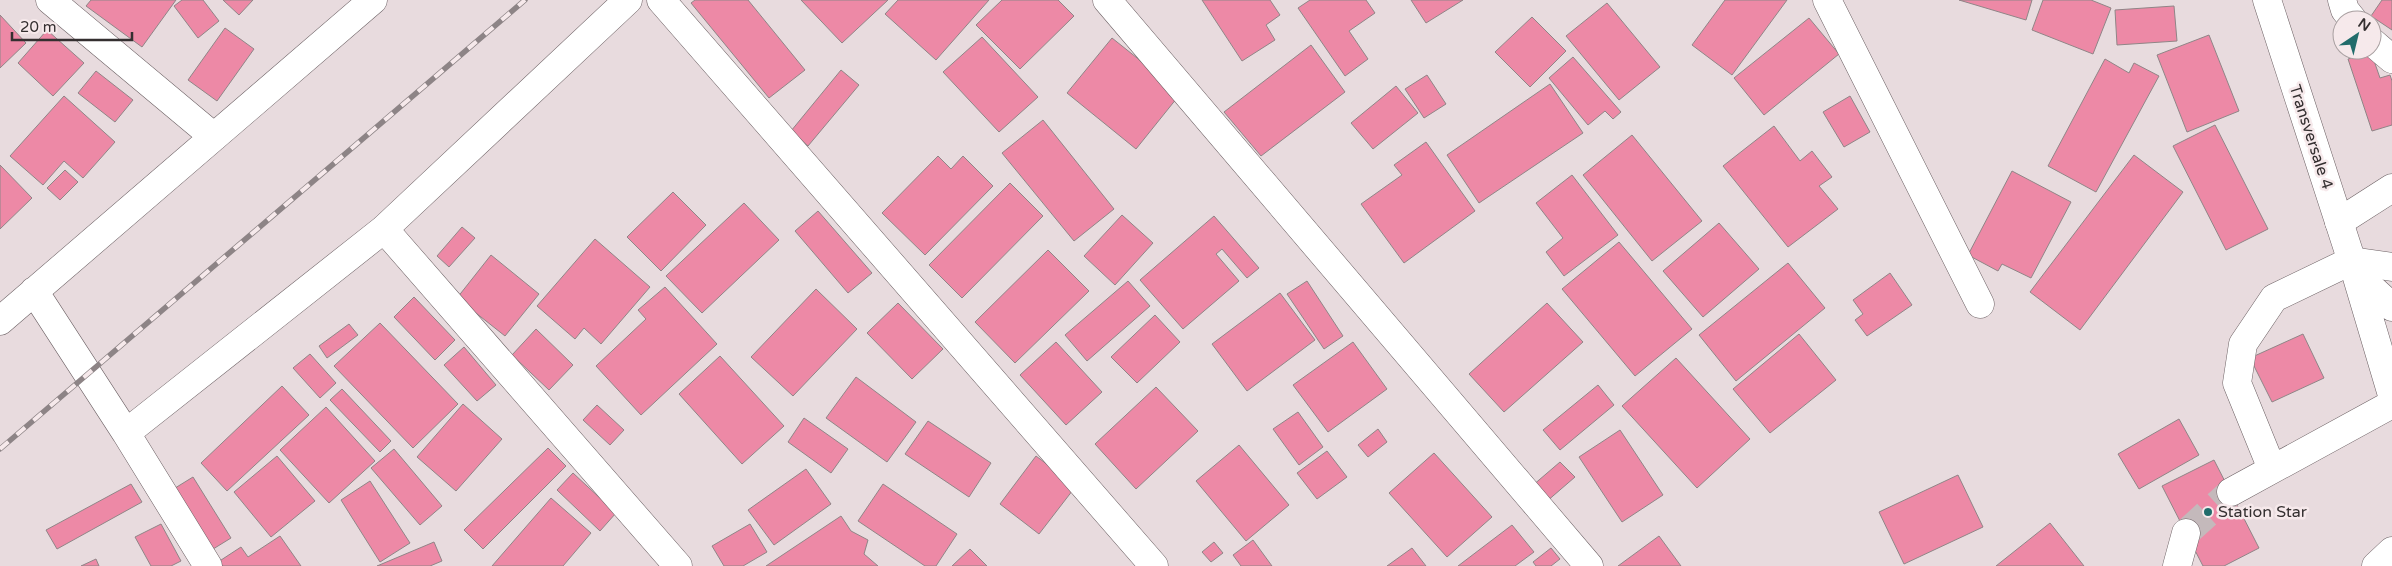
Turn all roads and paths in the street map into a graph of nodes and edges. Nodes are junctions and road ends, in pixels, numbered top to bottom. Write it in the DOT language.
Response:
graph roads {
  1 [pos="50,0"];
  2 [pos="373,0"];
  3 [pos="628,0"];
  4 [pos="661,0"];
  5 [pos="1107,0"];
  6 [pos="1827,0"];
  7 [pos="2266,0"];
  8 [pos="2382,50"];
  9 [pos="2392,59"];
  10 [pos="214,137"];
  11 [pos="2392,188"];
  12 [pos="2340,222"];
  13 [pos="384,229"];
  14 [pos="2354,267"];
  15 [pos="2392,267"];
  16 [pos="34,291"];
  17 [pos="1980,304"];
  18 [pos="2392,307"];
  19 [pos="0,321"];
  20 [pos="2392,395"];
  21 [pos="2392,404"];
  22 [pos="126,433"];
  23 [pos="2272,469"];
  24 [pos="2230,492"];
  25 [pos="2186,533"];
  26 [pos="2392,550"];
  27 [pos="208,566"];
  28 [pos="678,566"];
  29 [pos="1154,566"];
  30 [pos="1589,566"];
  31 [pos="2177,566"];
  32 [pos="2376,566"];
  1 -- 10 [label="street"];
  2 -- 10 [label="street"];
  3 -- 13 [label="street"];
  4 -- 29 [label="street"];
  5 -- 30 [label="street"];
  6 -- 17 [label="street"];
  7 -- 12 [label="street, Transversale 4"];
  8 -- 9 [label="street"];
  10 -- 16 [label="street"];
  11 -- 12 [label="street"];
  12 -- 14 [label="street, Transversale 4"];
  13 -- 22 [label="street"];
  13 -- 28 [label="street"];
  14 -- 15 [label="street"];
  14 -- 18 [label="street"];
  14 -- 20 [label="street, Transversale 4"];
  14 -- 23 [label="street"];
  16 -- 19 [label="street"];
  16 -- 22 [label="street"];
  21 -- 23 [label="street"];
  22 -- 27 [label="street"];
  23 -- 24 [label="street"];
  25 -- 31 [label="street"];
  26 -- 32 [label="street"];
}
